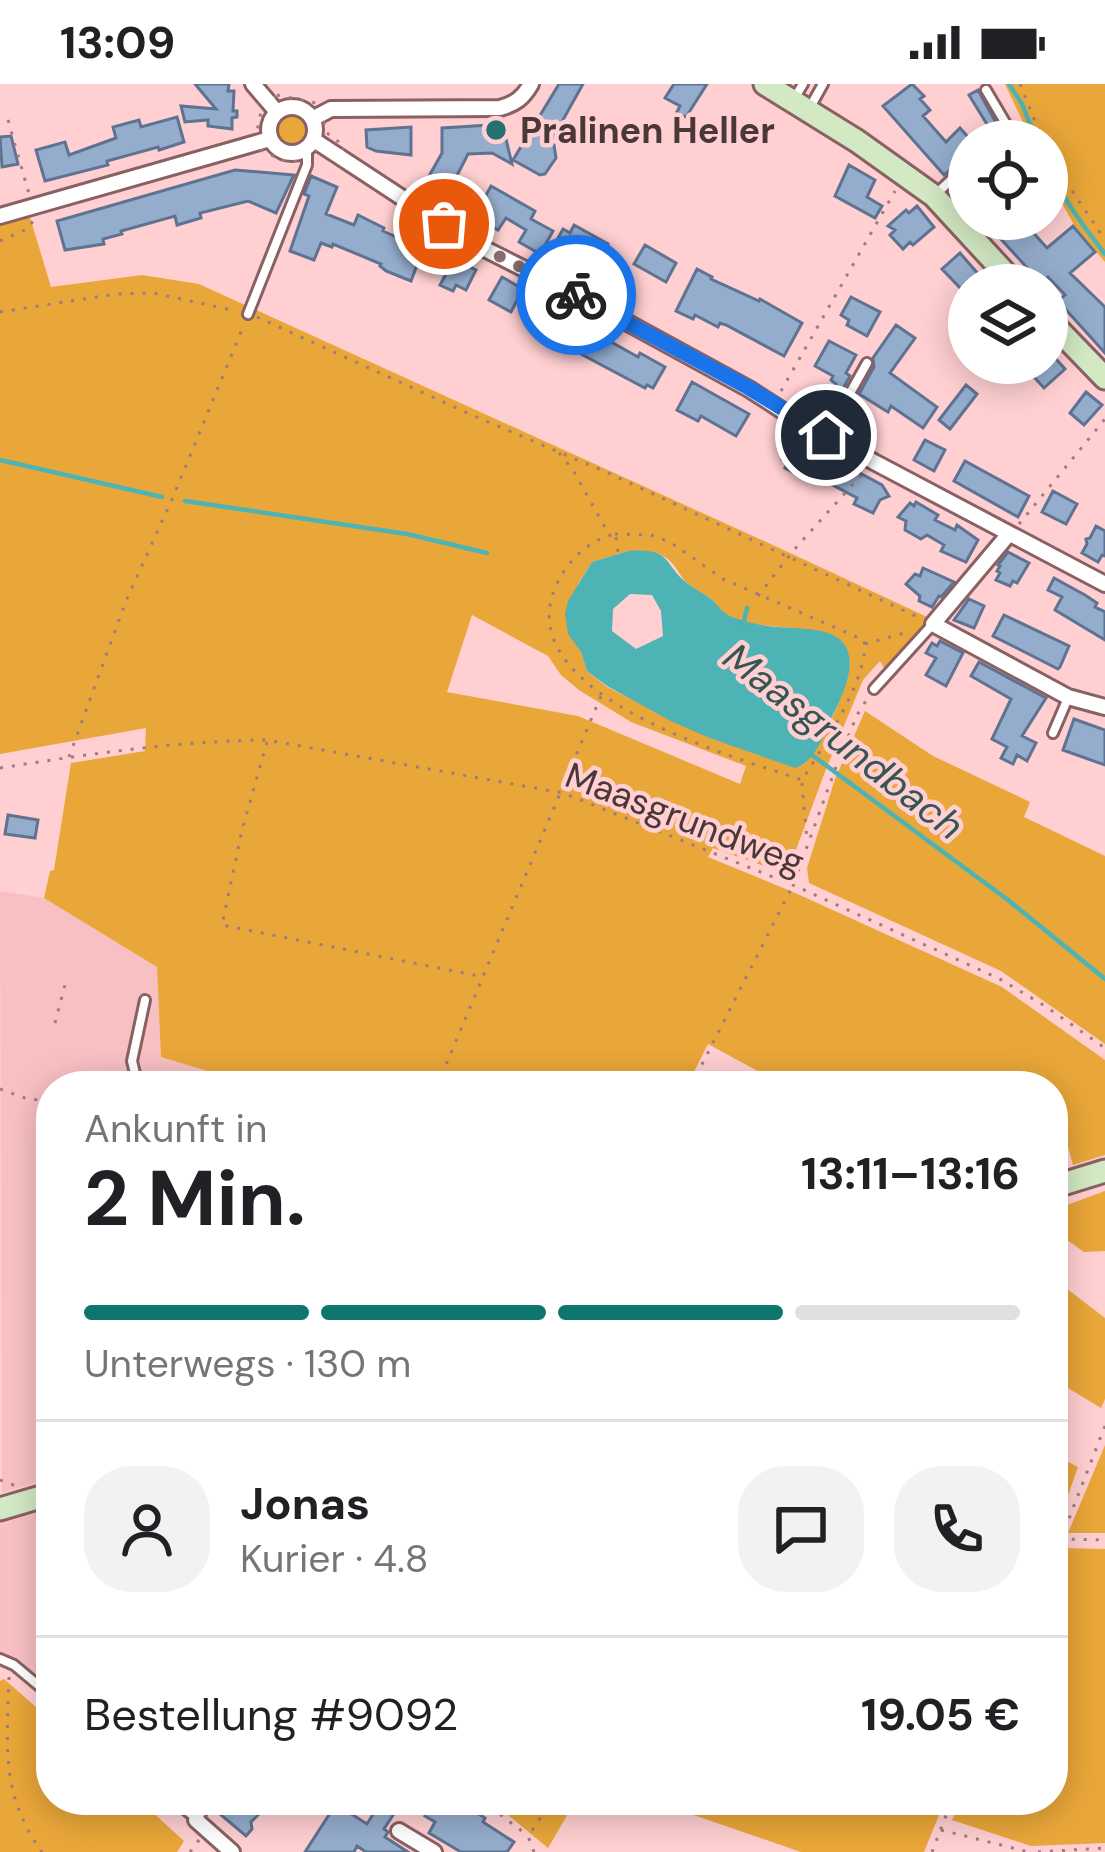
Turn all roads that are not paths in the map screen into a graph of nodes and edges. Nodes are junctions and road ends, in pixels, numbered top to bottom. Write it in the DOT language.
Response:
graph roads {
  1 [pos="254,84"];
  2 [pos="531,84"];
  3 [pos="765,84"];
  4 [pos="823,84"];
  5 [pos="986,90"];
  6 [pos="801,98"];
  7 [pos="270,110"];
  8 [pos="312,119"];
  9 [pos="1004,120"];
  10 [pos="265,140"];
  11 [pos="309,149"];
  12 [pos="948,183"];
  13 [pos="934,196"];
  14 [pos="0,216"];
  15 [pos="997,264"];
  16 [pos="248,314"];
  17 [pos="1068,340"];
  18 [pos="867,363"];
  19 [pos="1105,378"];
  20 [pos="826,435"];
  21 [pos="1008,535"];
  22 [pos="1105,584"];
  23 [pos="933,625"];
  24 [pos="874,689"];
  25 [pos="1068,697"];
  26 [pos="1105,707"];
  27 [pos="1054,733"];
  28 [pos="145,1000"];
  29 [pos="134,1071"];
  30 [pos="1105,1171"];
  31 [pos="1068,1182"];
  32 [pos="36,1495"];
  33 [pos="0,1510"];
  34 [pos="3,1664"];
  35 [pos="36,1686"];
  36 [pos="191,1815"];
  37 [pos="197,1815"];
  38 [pos="194,1818"];
  39 [pos="399,1831"];
  40 [pos="232,1852"];
  41 [pos="434,1852"];
  1 -- 7 [label="street"];
  2 -- 8 [label="street"];
  3 -- 6 [label="street"];
  4 -- 6 [label="lane"];
  5 -- 9 [label="lane"];
  6 -- 13 [label="street"];
  7 -- 8 [label="street"];
  7 -- 10 [label="street"];
  8 -- 11 [label="street"];
  10 -- 11 [label="street"];
  10 -- 14 [label="street"];
  11 -- 16 [label="lane"];
  11 -- 20 [label="street"];
  12 -- 13 [label="lane"];
  13 -- 15 [label="street"];
  17 -- 19 [label="street"];
  18 -- 20 [label="lane"];
  20 -- 21 [label="street"];
  21 -- 22 [label="street"];
  21 -- 23 [label="street"];
  23 -- 24 [label="lane"];
  23 -- 25 [label="street"];
  25 -- 26 [label="street"];
  25 -- 27 [label="lane"];
  28 -- 29 [label="lane"];
  30 -- 31 [label="street"];
  32 -- 33 [label="street"];
  34 -- 35 [label="lane"];
  36 -- 38 [label="lane"];
  37 -- 38 [label="lane"];
  38 -- 40 [label="street"];
  39 -- 41 [label="street"];
}
